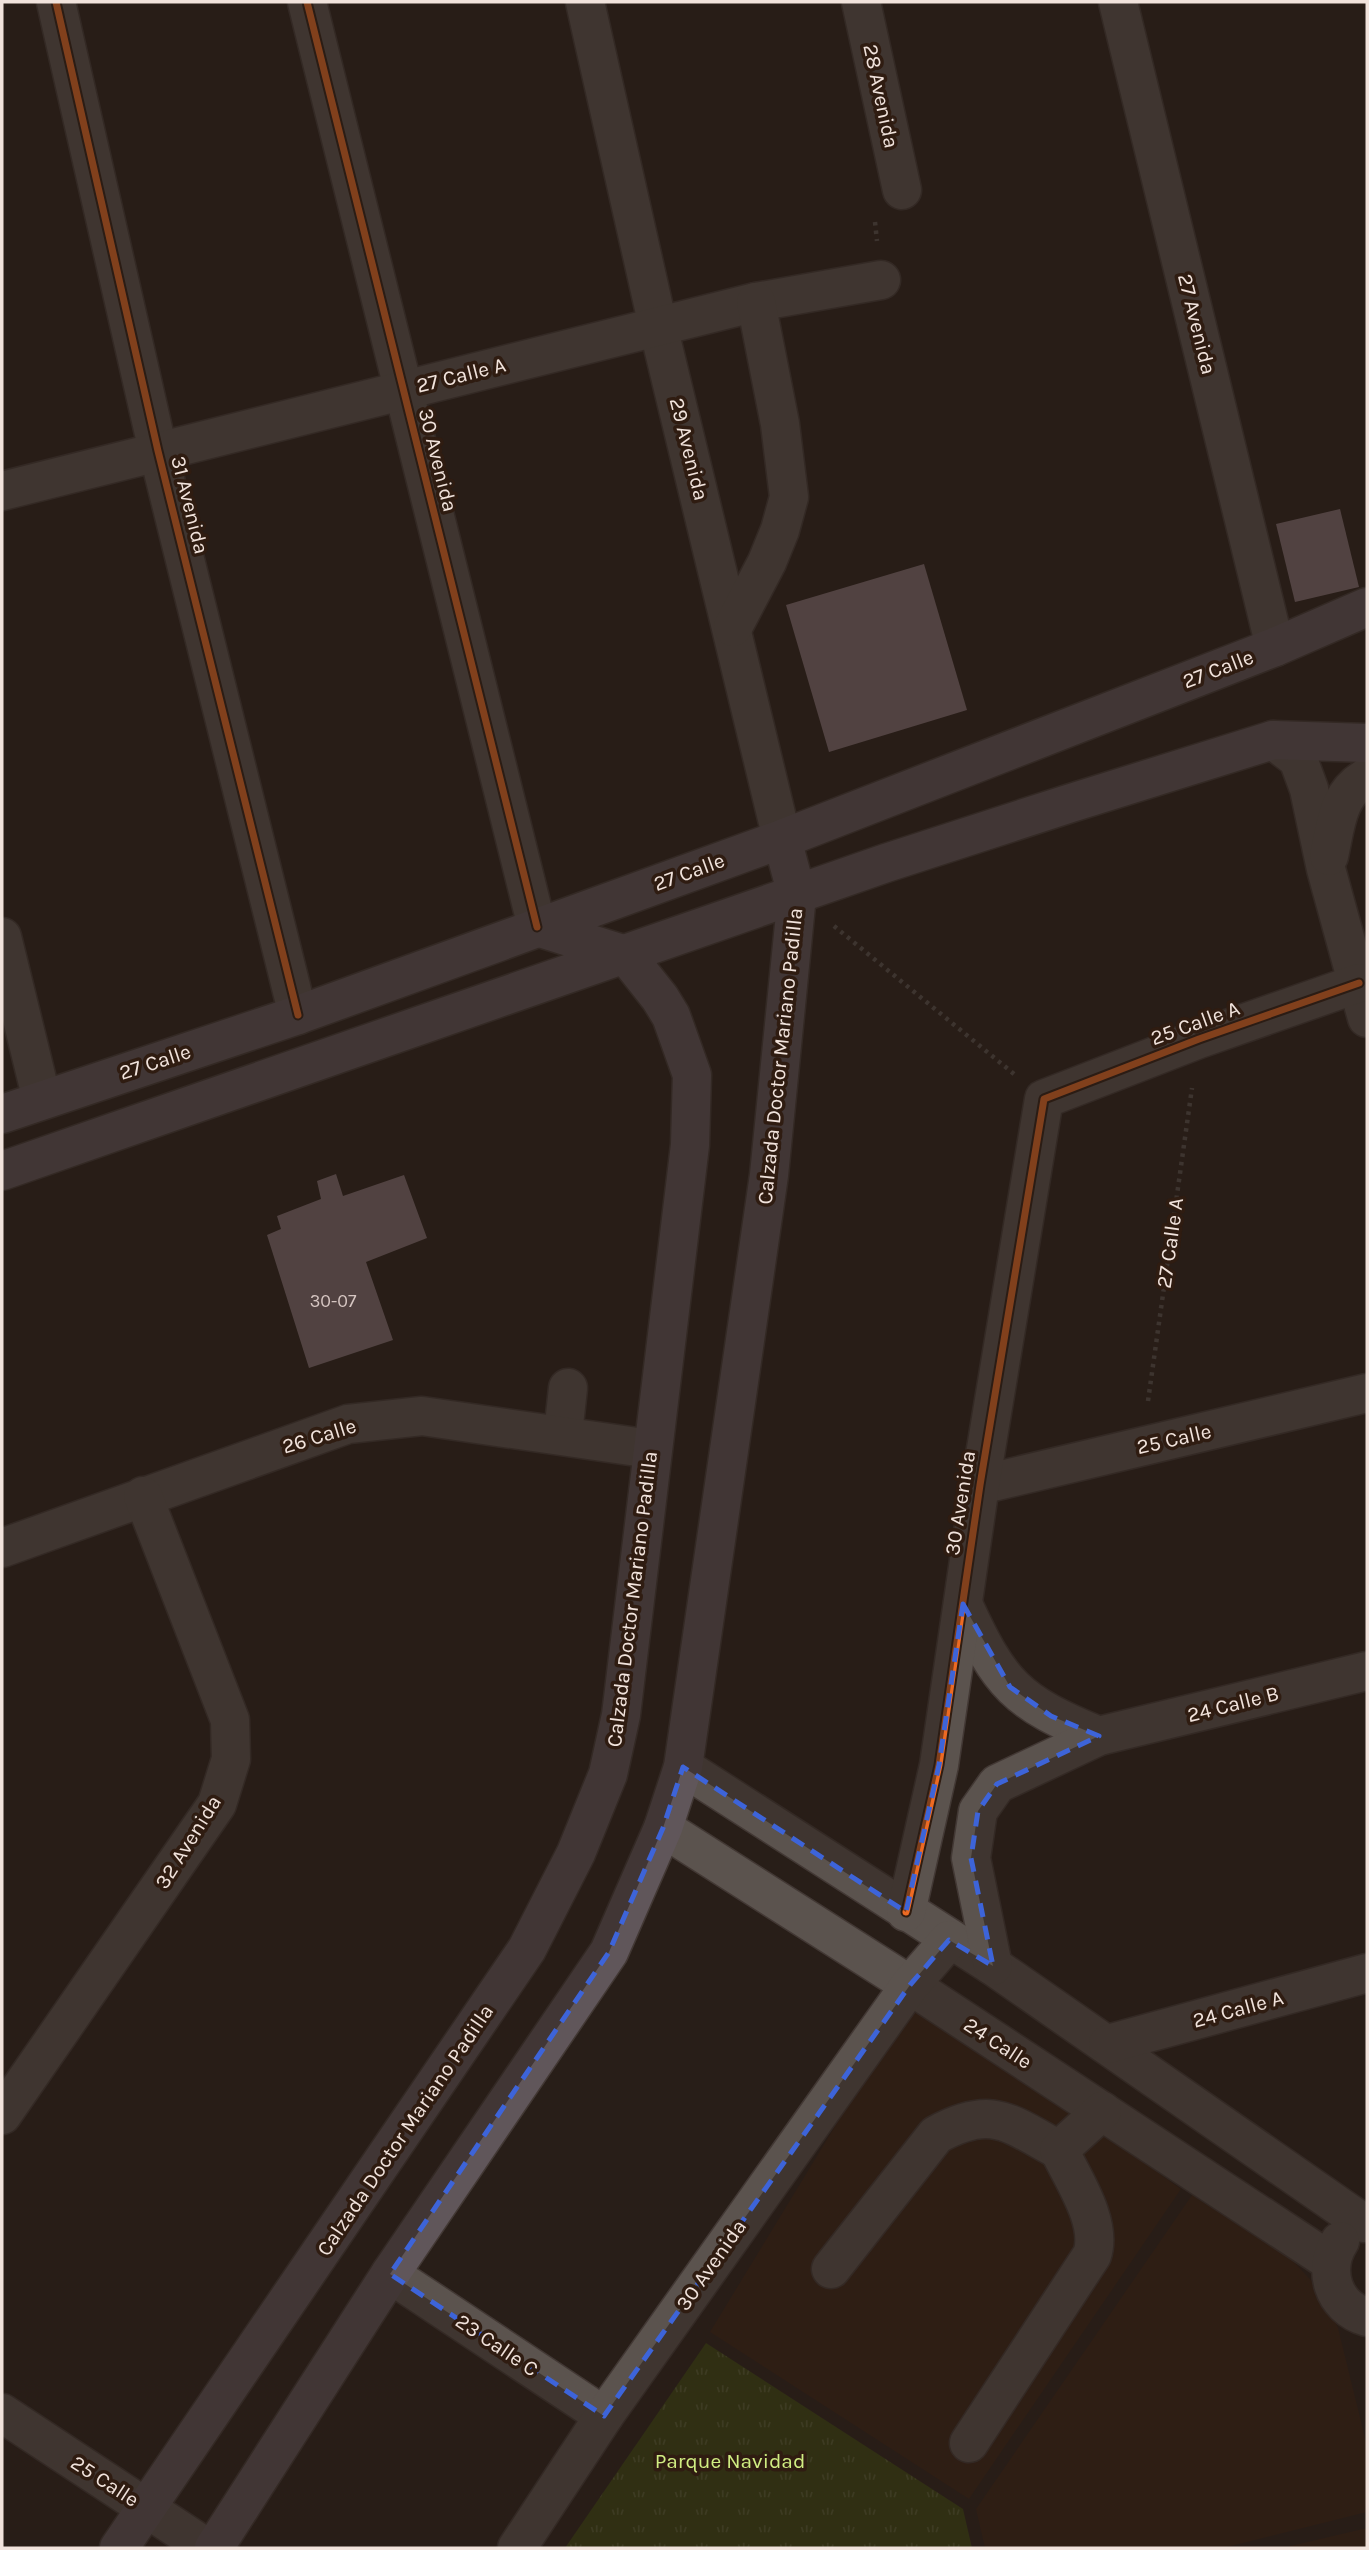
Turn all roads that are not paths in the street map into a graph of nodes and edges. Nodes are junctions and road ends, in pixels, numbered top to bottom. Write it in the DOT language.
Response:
graph roads {
  1 [pos="56,2"];
  2 [pos="307,2"];
  3 [pos="585,2"];
  4 [pos="861,2"];
  5 [pos="1118,2"];
  6 [pos="902,190"];
  7 [pos="881,280"];
  8 [pos="756,302"];
  9 [pos="658,326"];
  10 [pos="402,390"];
  11 [pos="158,451"];
  12 [pos="2,491"];
  13 [pos="1367,607"];
  14 [pos="733,627"];
  15 [pos="1275,647"];
  16 [pos="1273,740"];
  17 [pos="1367,743"];
  18 [pos="1367,777"];
  19 [pos="782,839"];
  20 [pos="1326,869"];
  21 [pos="797,895"];
  22 [pos="537,927"];
  23 [pos="2,937"];
  24 [pos="626,955"];
  25 [pos="1363,1001"];
  26 [pos="298,1015"];
  27 [pos="1044,1099"];
  28 [pos="42,1100"];
  29 [pos="2,1114"];
  30 [pos="2,1171"];
  31 [pos="568,1388"];
  32 [pos="1367,1393"];
  33 [pos="563,1434"];
  34 [pos="651,1448"];
  35 [pos="980,1485"];
  36 [pos="143,1496"];
  37 [pos="2,1548"];
  38 [pos="963,1604"];
  39 [pos="1367,1671"];
  40 [pos="1099,1737"];
  41 [pos="682,1767"];
  42 [pos="663,1828"];
  43 [pos="906,1912"];
  44 [pos="949,1940"];
  45 [pos="993,1966"];
  46 [pos="1367,1973"];
  47 [pos="910,1985"];
  48 [pos="1108,2044"];
  49 [pos="1102,2111"];
  50 [pos="2,2115"];
  51 [pos="1059,2150"];
  52 [pos="1365,2223"];
  53 [pos="1331,2262"];
  54 [pos="831,2269"];
  55 [pos="390,2274"];
  56 [pos="1366,2320"];
  57 [pos="2,2413"];
  58 [pos="604,2416"];
  59 [pos="969,2443"];
  60 [pos="147,2509"];
  61 [pos="119,2548"];
  62 [pos="207,2548"];
  63 [pos="214,2548"];
  64 [pos="517,2548"];
  1 -- 11 [label="street, 31 Avenida"];
  2 -- 10 [label="street, 30 Avenida"];
  3 -- 9 [label="street, 29 Avenida"];
  4 -- 6 [label="street, 28 Avenida"];
  5 -- 15 [label="street, 27 Avenida"];
  7 -- 8 [label="street, 27 Calle A"];
  8 -- 9 [label="street, 27 Calle A"];
  8 -- 14 [label="street"];
  9 -- 10 [label="street, 27 Calle A"];
  9 -- 14 [label="street, 29 Avenida"];
  10 -- 11 [label="street, 27 Calle A"];
  10 -- 22 [label="street, 30 Avenida"];
  11 -- 12 [label="street, 27 Calle A"];
  11 -- 26 [label="street, 31 Avenida"];
  13 -- 15 [label="main road, 27 Calle"];
  14 -- 19 [label="street, 29 Avenida"];
  15 -- 19 [label="main road, 27 Calle"];
  16 -- 17 [label="main road"];
  16 -- 20 [label="street"];
  16 -- 21 [label="main road"];
  18 -- 20 [label="street"];
  19 -- 21 [label="main road, 29 Avenida"];
  19 -- 22 [label="main road, 27 Calle"];
  20 -- 25 [label="street"];
  21 -- 24 [label="main road"];
  21 -- 41 [label="main road, Calzada Doctor Mariano Padilla"];
  22 -- 24 [label="main road"];
  22 -- 26 [label="main road, 27 Calle"];
  23 -- 28 [label="street"];
  24 -- 30 [label="main road"];
  24 -- 34 [label="main road, Calzada Doctor Mariano Padilla"];
  25 -- 27 [label="street, 25 Calle A"];
  26 -- 28 [label="main road, 27 Calle"];
  27 -- 35 [label="street, 30 Avenida"];
  28 -- 29 [label="main road, 27 Calle"];
  31 -- 33 [label="street"];
  32 -- 35 [label="street, 25 Calle"];
  33 -- 34 [label="street, 26 Calle"];
  33 -- 36 [label="street, 26 Calle"];
  34 -- 60 [label="main road, Calzada Doctor Mariano Padilla"];
  35 -- 38 [label="street, 30 Avenida"];
  36 -- 37 [label="street, 26 Calle"];
  36 -- 50 [label="street, 32 Avenida"];
  38 -- 40 [label="street"];
  38 -- 43 [label="street, 30 Avenida"];
  39 -- 40 [label="street, 24 Calle B"];
  40 -- 45 [label="street, 24 Calle B"];
  41 -- 42 [label="main road, Calzada Doctor Mariano Padilla"];
  41 -- 43 [label="street"];
  42 -- 47 [label="street, 24 Calle"];
  42 -- 55 [label="main road, Calzada Doctor Mariano Padilla"];
  43 -- 44 [label="street"];
  44 -- 45 [label="street"];
  44 -- 47 [label="street, 30 Avenida"];
  45 -- 48 [label="street"];
  46 -- 48 [label="street, 24 Calle A"];
  47 -- 49 [label="street, 24 Calle"];
  47 -- 58 [label="street, 30 Avenida"];
  48 -- 52 [label="street"];
  49 -- 51 [label="street"];
  49 -- 53 [label="street, 24 Calle"];
  51 -- 54 [label="street"];
  51 -- 59 [label="street"];
  52 -- 53 [label="street"];
  53 -- 56 [label="street"];
  55 -- 58 [label="street, 23 Calle C"];
  55 -- 63 [label="main road, Calzada Doctor Mariano Padilla"];
  57 -- 60 [label="street, 25 Calle"];
  58 -- 64 [label="street, 30 Avenida"];
  60 -- 61 [label="main road, Calzada Doctor Mariano Padilla"];
  60 -- 62 [label="street, 25 Calle"];
}
